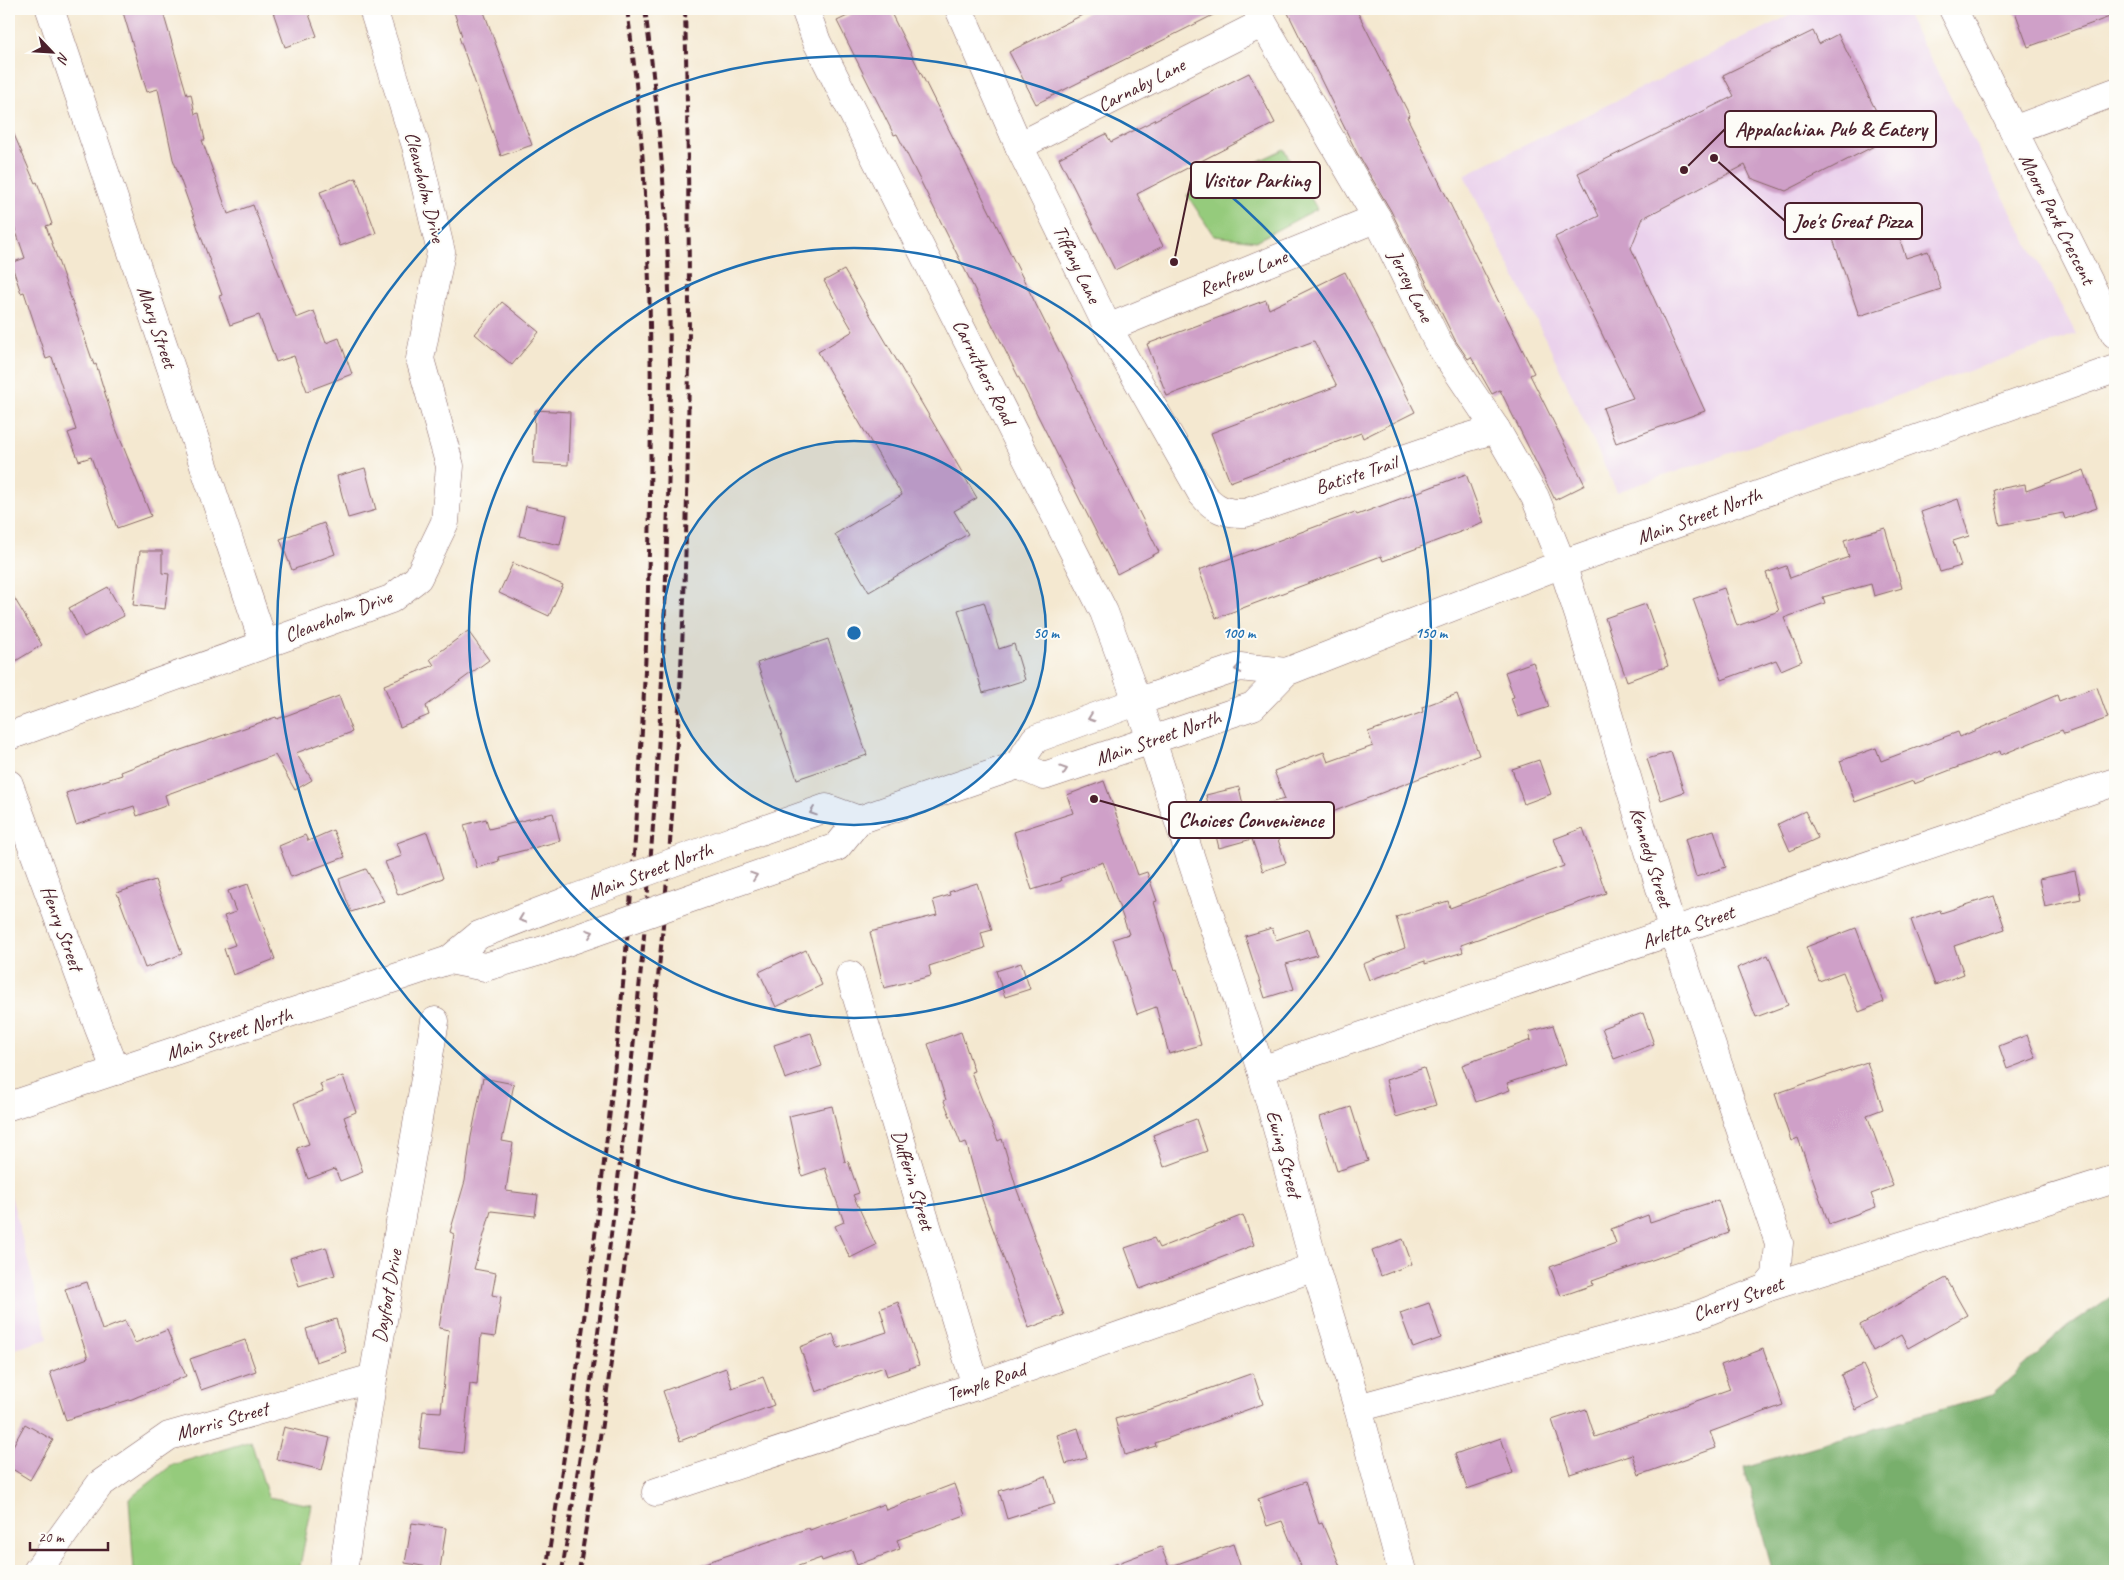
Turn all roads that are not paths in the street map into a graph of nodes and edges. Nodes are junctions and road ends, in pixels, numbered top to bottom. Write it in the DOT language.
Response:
graph roads {
  1 [pos="50,9"];
  2 [pos="373,9"];
  3 [pos="805,9"];
  4 [pos="959,9"];
  5 [pos="1953,9"];
  6 [pos="1260,16"];
  7 [pos="2115,92"];
  8 [pos="2013,130"];
  9 [pos="1019,146"];
  10 [pos="1378,218"];
  11 [pos="1108,328"];
  12 [pos="2115,334"];
  13 [pos="2115,369"];
  14 [pos="1496,429"];
  15 [pos="1216,508"];
  16 [pos="1562,564"];
  17 [pos="264,644"];
  18 [pos="1286,672"];
  19 [pos="1136,702"];
  20 [pos="9,736"];
  21 [pos="1152,740"];
  22 [pos="1018,765"];
  23 [pos="2115,782"];
  24 [pos="9,784"];
  25 [pos="859,820"];
  26 [pos="1673,932"];
  27 [pos="449,960"];
  28 [pos="850,975"];
  29 [pos="434,1021"];
  30 [pos="1260,1070"];
  31 [pos="116,1071"];
  32 [pos="9,1106"];
  33 [pos="2115,1179"];
  34 [pos="1315,1267"];
  35 [pos="1766,1288"];
  36 [pos="373,1378"];
  37 [pos="976,1386"];
  38 [pos="1358,1408"];
  39 [pos="656,1492"];
  40 [pos="37,1571"];
  41 [pos="343,1571"];
  42 [pos="1402,1571"];
  1 -- 17 [label="street, Mary Street"];
  2 -- 17 [label="street, Cleaveholm Drive"];
  3 -- 19 [label="street, Carruthers Road"];
  4 -- 9 [label="street, Tiffany Lane"];
  5 -- 8 [label="street, Moore Park Crescent"];
  6 -- 9 [label="street, Carnaby Lane"];
  6 -- 10 [label="street, Jersey Lane"];
  7 -- 8 [label="street, Moore Park Crescent"];
  8 -- 12 [label="street, Moore Park Crescent"];
  9 -- 11 [label="street, Tiffany Lane"];
  10 -- 11 [label="street, Renfrew Lane"];
  10 -- 14 [label="street, Jersey Lane"];
  11 -- 15 [label="street, Tiffany Lane"];
  13 -- 16 [label="street, Main Street North"];
  14 -- 15 [label="street, Batiste Trail"];
  14 -- 16 [label="street, Jersey Lane"];
  16 -- 18 [label="street, Main Street North"];
  16 -- 26 [label="street, Kennedy Street"];
  17 -- 20 [label="street, Cleaveholm Drive"];
  18 -- 19 [label="street, Main Street North, one-way"];
  18 -- 21 [label="street, Main Street North"];
  19 -- 21 [label="street, Carruthers Road"];
  19 -- 22 [label="street, Main Street North, one-way"];
  22 -- 21 [label="street, Main Street North, one-way"];
  21 -- 30 [label="street, Ewing Street"];
  22 -- 25 [label="street"];
  23 -- 26 [label="street, Arletta Street"];
  24 -- 31 [label="street, Henry Street"];
  27 -- 25 [label="street, Main Street North, one-way, bridge"];
  25 -- 27 [label="street, Main Street North, one-way, bridge"];
  26 -- 30 [label="street, Arletta Street"];
  26 -- 35 [label="street, Kennedy Street"];
  27 -- 31 [label="street, Main Street North"];
  28 -- 37 [label="street, Dufferin Street"];
  29 -- 36 [label="street, Dayfoot Drive"];
  30 -- 34 [label="street, Ewing Street"];
  31 -- 32 [label="street, Main Street North"];
  33 -- 35 [label="street, Cherry Street"];
  34 -- 37 [label="street, Temple Road"];
  34 -- 38 [label="street, Ewing Street"];
  35 -- 38 [label="street, Cherry Street"];
  36 -- 40 [label="street, Morris Street"];
  36 -- 41 [label="street, Dayfoot Drive"];
  37 -- 39 [label="street, Temple Road"];
  38 -- 42 [label="street, Ewing Street"];
}
